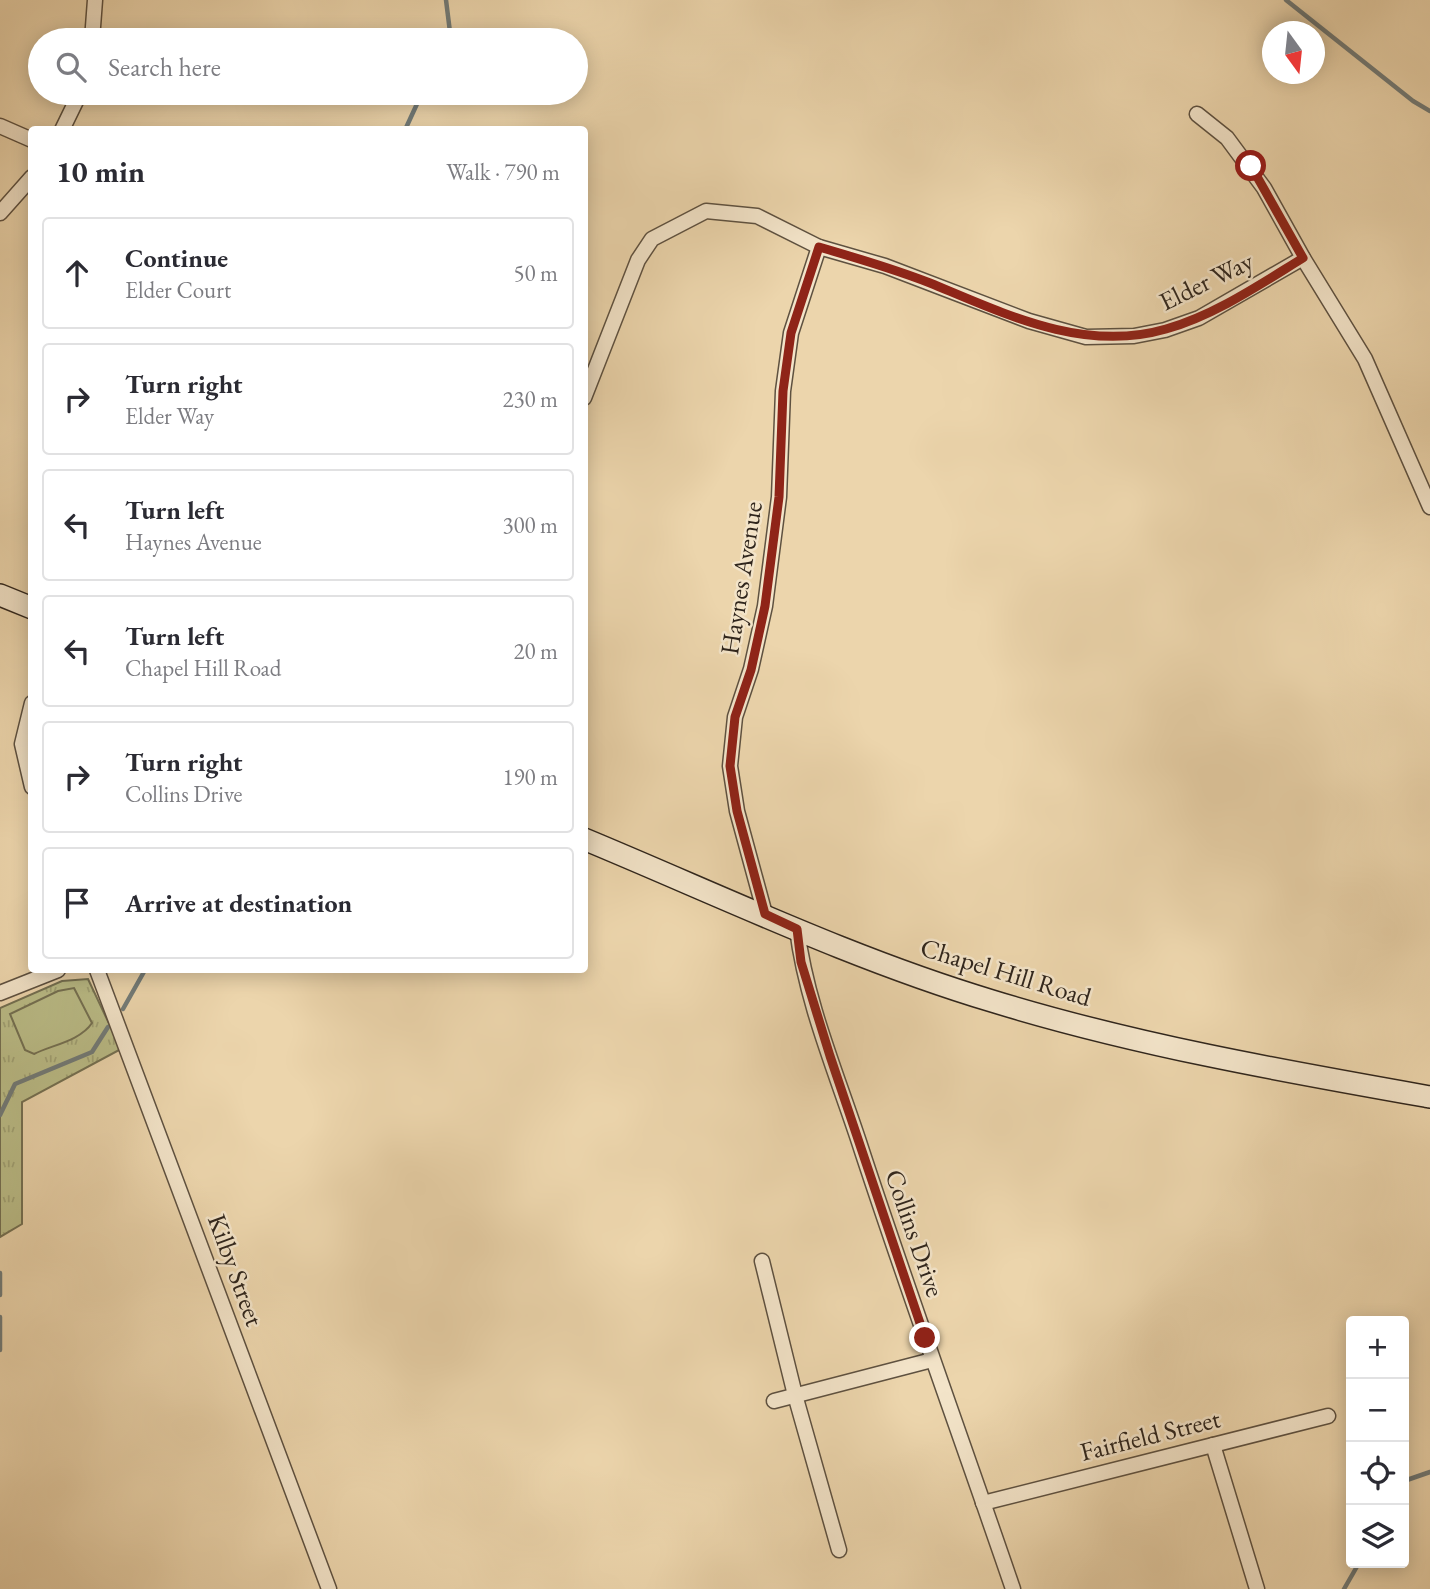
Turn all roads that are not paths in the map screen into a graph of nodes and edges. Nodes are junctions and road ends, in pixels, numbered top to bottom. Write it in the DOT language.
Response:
graph roads {
  1 [pos="95,0"];
  2 [pos="93,28"];
  3 [pos="74,105"];
  4 [pos="1197,114"];
  5 [pos="0,126"];
  6 [pos="64,126"];
  7 [pos="28,138"];
  8 [pos="28,182"];
  9 [pos="0,214"];
  10 [pos="819,247"];
  11 [pos="1303,258"];
  12 [pos="588,388"];
  13 [pos="1430,507"];
  14 [pos="0,594"];
  15 [pos="28,606"];
  16 [pos="28,719"];
  17 [pos="28,770"];
  18 [pos="588,841"];
  19 [pos="765,914"];
  20 [pos="797,929"];
  21 [pos="50,973"];
  22 [pos="98,973"];
  23 [pos="0,993"];
  24 [pos="1430,1097"];
  25 [pos="762,1261"];
  26 [pos="932,1360"];
  27 [pos="795,1395"];
  28 [pos="774,1401"];
  29 [pos="1328,1416"];
  30 [pos="1213,1445"];
  31 [pos="983,1503"];
  32 [pos="839,1550"];
  33 [pos="329,1589"];
  34 [pos="1013,1589"];
  35 [pos="1257,1589"];
  1 -- 2 [label="street"];
  3 -- 6 [label="street"];
  4 -- 11 [label="street"];
  5 -- 7 [label="street"];
  8 -- 9 [label="street"];
  10 -- 11 [label="street, Elder Way"];
  10 -- 12 [label="street, Elder Way"];
  10 -- 19 [label="street, Haynes Avenue"];
  11 -- 13 [label="street"];
  14 -- 15 [label="main road"];
  16 -- 17 [label="street"];
  18 -- 19 [label="main road, Chapel Hill Road"];
  19 -- 20 [label="main road, Chapel Hill Road"];
  20 -- 24 [label="main road, Chapel Hill Road"];
  20 -- 26 [label="street, Collins Drive"];
  21 -- 23 [label="street"];
  22 -- 33 [label="street, Kilby Street"];
  25 -- 27 [label="street"];
  26 -- 27 [label="street"];
  26 -- 31 [label="street, Collins Drive"];
  27 -- 28 [label="street"];
  27 -- 32 [label="street"];
  29 -- 30 [label="street, Fairfield Street"];
  30 -- 31 [label="street, Fairfield Street"];
  30 -- 35 [label="street"];
  31 -- 34 [label="street, Collins Drive"];
}
